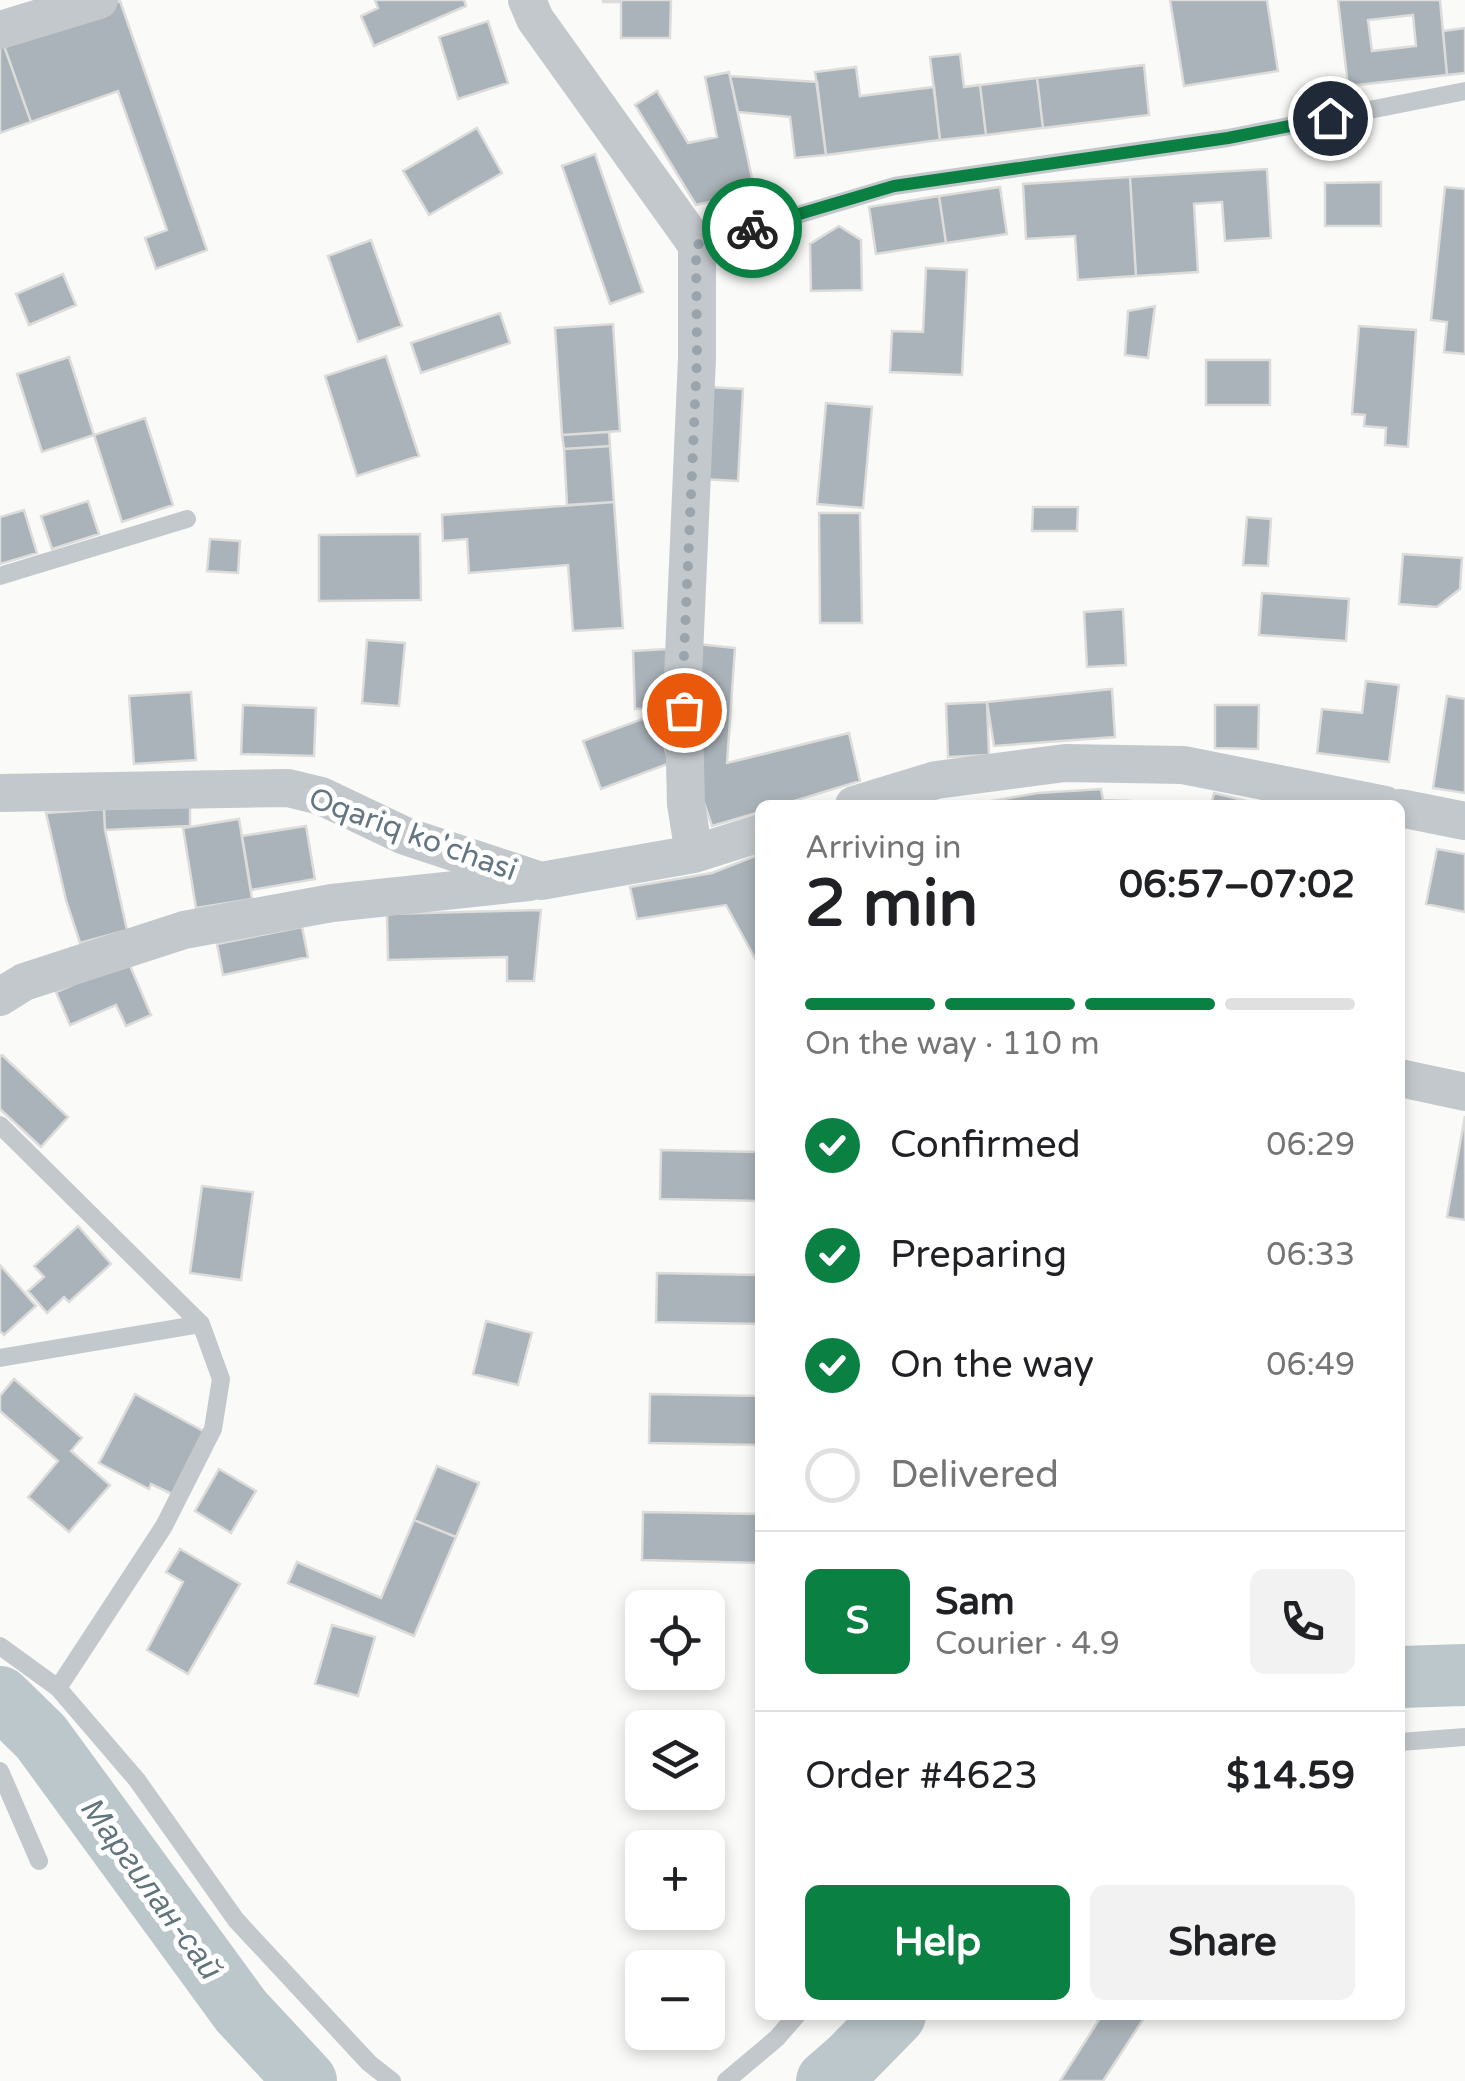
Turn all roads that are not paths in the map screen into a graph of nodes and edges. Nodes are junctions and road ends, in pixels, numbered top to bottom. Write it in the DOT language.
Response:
graph roads {
  1 [pos="99,0"];
  2 [pos="527,0"];
  3 [pos="0,30"];
  4 [pos="1465,91"];
  5 [pos="696,245"];
  6 [pos="187,519"];
  7 [pos="0,576"];
  8 [pos="0,793"];
  9 [pos="1304,797"];
  10 [pos="870,800"];
  11 [pos="1334,800"];
  12 [pos="1405,809"];
  13 [pos="1465,821"];
  14 [pos="755,835"];
  15 [pos="694,854"];
  16 [pos="542,881"];
  17 [pos="0,997"];
  18 [pos="1405,1079"];
  19 [pos="1465,1092"];
  20 [pos="0,1125"];
  21 [pos="201,1324"];
  22 [pos="0,1358"];
  23 [pos="0,1646"];
  24 [pos="58,1688"];
  25 [pos="1465,1737"];
  26 [pos="1405,1742"];
  27 [pos="0,1770"];
  28 [pos="38,1861"];
  29 [pos="793,2020"];
  30 [pos="392,2081"];
  31 [pos="726,2081"];
  1 -- 3 [label="street"];
  2 -- 5 [label="street"];
  4 -- 5 [label="lane"];
  5 -- 15 [label="street"];
  6 -- 7 [label="lane"];
  8 -- 16 [label="street, Oqariq ko'chasi"];
  9 -- 10 [label="street"];
  9 -- 11 [label="street"];
  12 -- 13 [label="street"];
  14 -- 15 [label="street, Oqariq ko'chasi"];
  15 -- 16 [label="street, Oqariq ko'chasi"];
  16 -- 17 [label="street"];
  18 -- 19 [label="street"];
  20 -- 21 [label="lane"];
  21 -- 22 [label="lane"];
  21 -- 24 [label="lane"];
  23 -- 24 [label="lane"];
  24 -- 30 [label="lane"];
  25 -- 26 [label="lane"];
  27 -- 28 [label="lane"];
  29 -- 31 [label="lane"];
}
